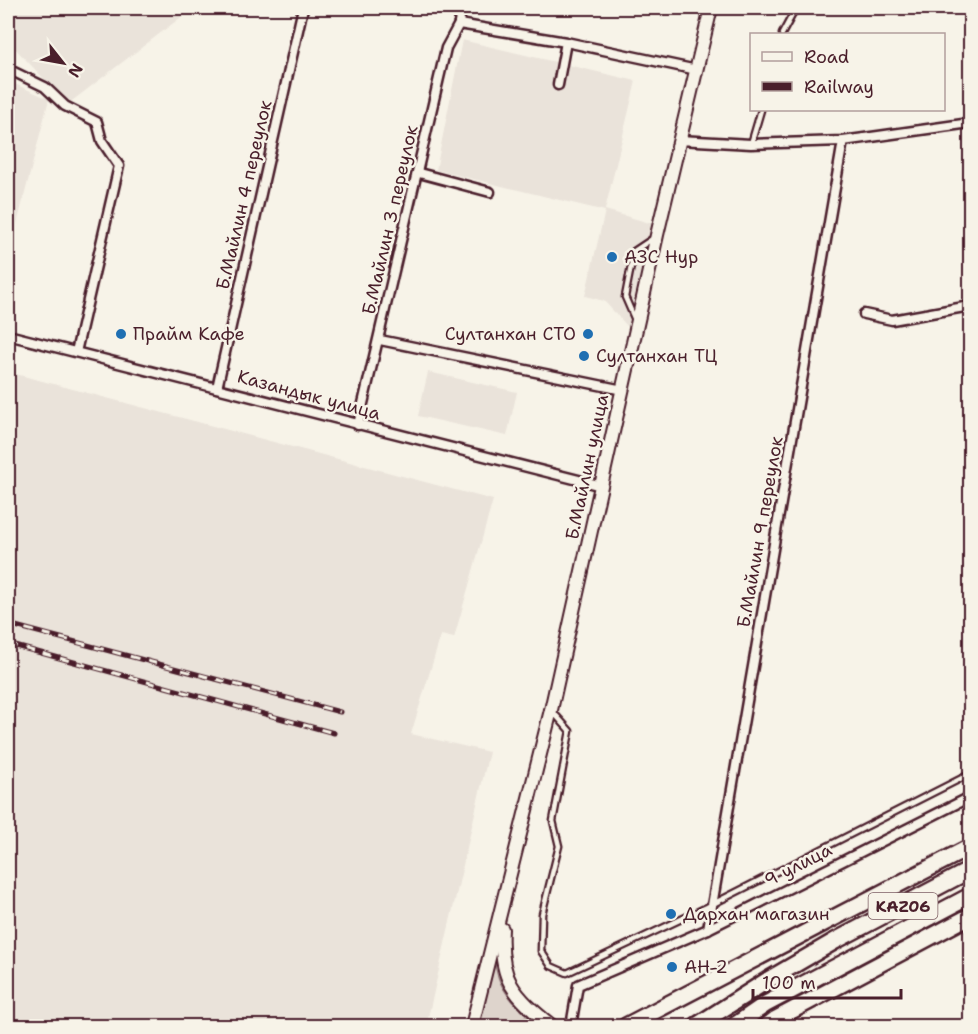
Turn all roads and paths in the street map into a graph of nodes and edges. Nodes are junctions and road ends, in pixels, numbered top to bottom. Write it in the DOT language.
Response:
graph roads {
  1 [pos="303,8"];
  2 [pos="461,8"];
  3 [pos="711,8"];
  4 [pos="796,8"];
  5 [pos="459,24"];
  6 [pos="783,33"];
  7 [pos="566,42"];
  8 [pos="8,69"];
  9 [pos="697,70"];
  10 [pos="558,85"];
  11 [pos="761,111"];
  12 [pos="970,123"];
  13 [pos="679,140"];
  14 [pos="843,141"];
  15 [pos="751,144"];
  16 [pos="418,173"];
  17 [pos="490,192"];
  18 [pos="657,235"];
  19 [pos="970,306"];
  20 [pos="864,314"];
  21 [pos="637,325"];
  22 [pos="8,335"];
  23 [pos="380,340"];
  24 [pos="76,352"];
  25 [pos="217,388"];
  26 [pos="623,390"];
  27 [pos="358,425"];
  28 [pos="602,486"];
  29 [pos="551,710"];
  30 [pos="970,774"];
  31 [pos="970,797"];
  32 [pos="970,847"];
  33 [pos="970,870"];
  34 [pos="970,896"];
  35 [pos="503,898"];
  36 [pos="712,905"];
  37 [pos="970,916"];
  38 [pos="708,929"];
  39 [pos="472,1026"];
  40 [pos="552,1026"];
  41 [pos="571,1026"];
  42 [pos="626,1026"];
  43 [pos="696,1026"];
  44 [pos="734,1026"];
  45 [pos="767,1026"];
  1 -- 25 [label="street, Б.Майлин 4 переулок"];
  2 -- 5 [label="street, Б.Майлин 3 переулок"];
  3 -- 9 [label="street, Б.Майлин улица"];
  4 -- 6 [label="lane"];
  5 -- 7 [label="street"];
  5 -- 16 [label="street, Б.Майлин 3 переулок"];
  7 -- 9 [label="street"];
  7 -- 10 [label="street"];
  8 -- 24 [label="street"];
  9 -- 13 [label="street, Б.Майлин улица"];
  11 -- 15 [label="lane"];
  12 -- 14 [label="street"];
  13 -- 15 [label="street"];
  13 -- 18 [label="street, Б.Майлин улица"];
  14 -- 15 [label="street"];
  14 -- 36 [label="street, Б.Майлин 9 переулок"];
  16 -- 17 [label="street"];
  16 -- 23 [label="street, Б.Майлин 3 переулок"];
  18 -- 21 [label="street, Б.Майлин улица"];
  18 -- 21 [label="lane"];
  19 -- 20 [label="street"];
  21 -- 26 [label="street, Б.Майлин улица"];
  22 -- 24 [label="street, Казандык улица"];
  23 -- 26 [label="street"];
  23 -- 27 [label="street, Б.Майлин 3 переулок"];
  24 -- 25 [label="street, Казандык улица"];
  25 -- 27 [label="street, Казандык улица"];
  26 -- 28 [label="street, Б.Майлин улица"];
  27 -- 28 [label="street, Казандык улица"];
  28 -- 29 [label="street, Б.Майлин улица"];
  29 -- 35 [label="street, Б.Майлин улица"];
  29 -- 36 [label="lane"];
  30 -- 36 [label="lane"];
  31 -- 38 [label="street, 9 улица"];
  32 -- 42 [label="highway, KАZ06"];
  33 -- 43 [label="highway, KАZ06"];
  34 -- 44 [label="highway, KАZ06"];
  35 -- 39 [label="street"];
  35 -- 40 [label="street"];
  36 -- 38 [label="street, Б.Майлин 9 переулок"];
  37 -- 45 [label="highway, KАZ06"];
  38 -- 41 [label="street, 9 улица"];
}
